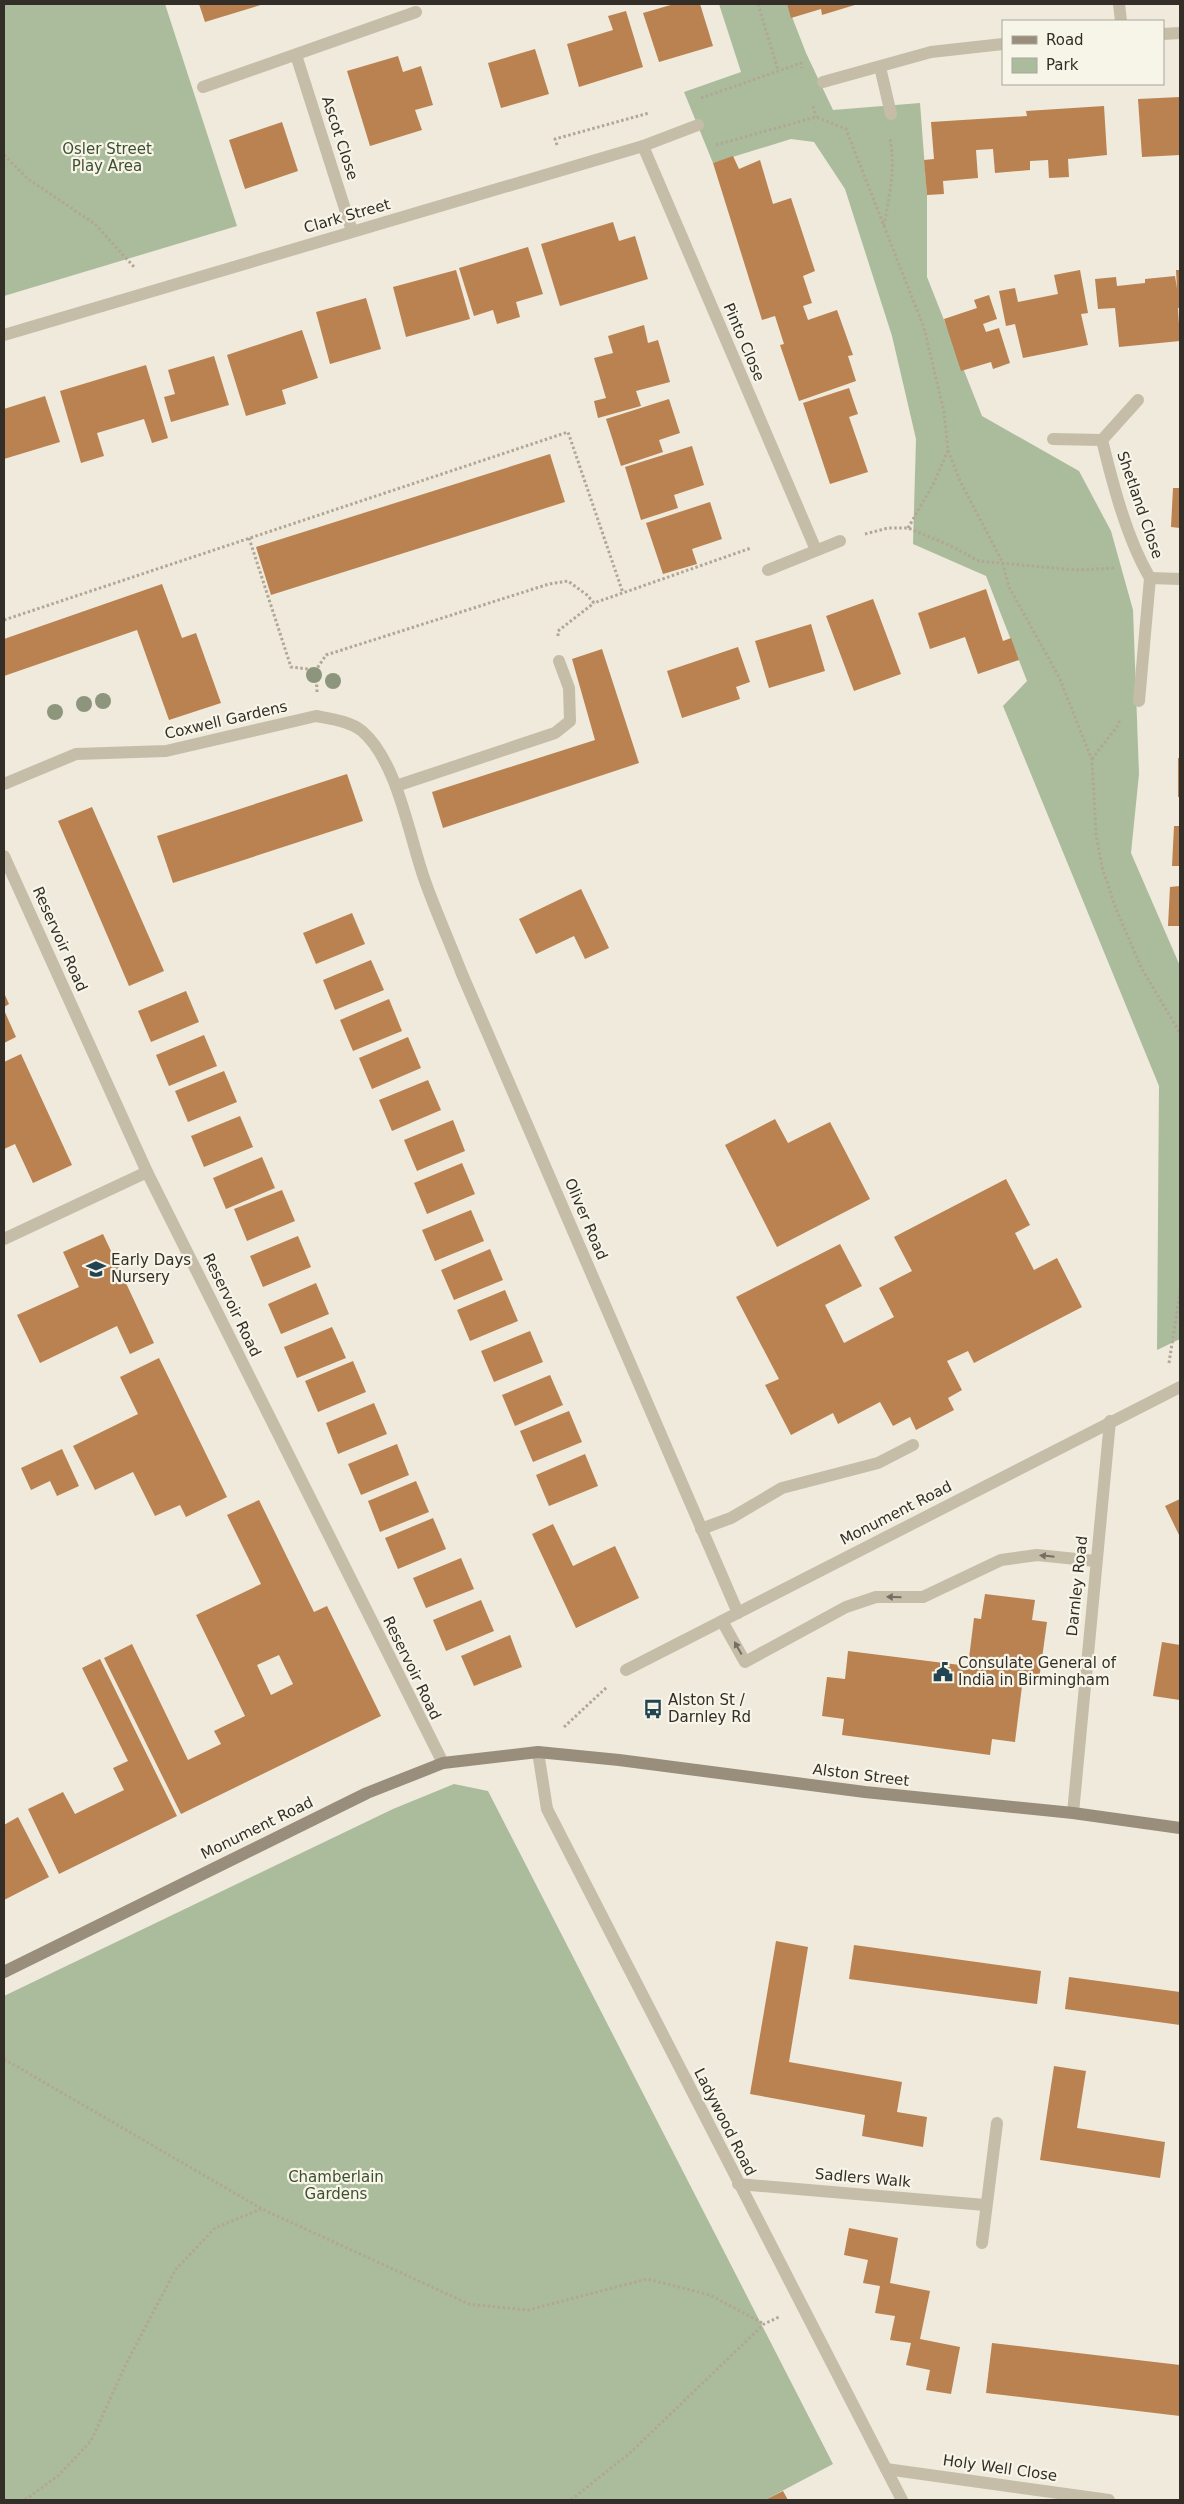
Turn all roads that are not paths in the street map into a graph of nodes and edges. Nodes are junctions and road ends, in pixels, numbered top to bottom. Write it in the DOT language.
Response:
graph roads {
  1 [pos="1120,4"];
  2 [pos="416,12"];
  3 [pos="1121,20"];
  4 [pos="1180,33"];
  5 [pos="1164,34"];
  6 [pos="1002,44"];
  7 [pos="296,55"];
  8 [pos="880,67"];
  9 [pos="823,82"];
  10 [pos="203,87"];
  11 [pos="891,114"];
  12 [pos="698,125"];
  13 [pos="643,146"];
  14 [pos="352,231"];
  15 [pos="4,335"];
  16 [pos="1138,400"];
  17 [pos="1053,439"];
  18 [pos="1102,440"];
  19 [pos="840,541"];
  20 [pos="816,550"];
  21 [pos="768,570"];
  22 [pos="1150,578"];
  23 [pos="1180,579"];
  24 [pos="559,661"];
  25 [pos="1139,701"];
  26 [pos="4,784"];
  27 [pos="396,786"];
  28 [pos="410,835"];
  29 [pos="4,856"];
  30 [pos="147,1172"];
  31 [pos="4,1240"];
  32 [pos="1180,1387"];
  33 [pos="1110,1421"];
  34 [pos="913,1444"];
  35 [pos="701,1529"];
  36 [pos="1096,1561"];
  37 [pos="738,1613"];
  38 [pos="722,1621"];
  39 [pos="626,1670"];
  40 [pos="538,1752"];
  41 [pos="443,1763"];
  42 [pos="1073,1813"];
  43 [pos="1180,1828"];
  44 [pos="4,1972"];
  45 [pos="997,2123"];
  46 [pos="738,2184"];
  47 [pos="985,2205"];
  48 [pos="982,2243"];
  49 [pos="886,2469"];
  50 [pos="902,2500"];
  51 [pos="1109,2500"];
  1 -- 3 [label="street"];
  2 -- 7 [label="street"];
  4 -- 5 [label="street"];
  6 -- 8 [label="street"];
  7 -- 10 [label="street"];
  7 -- 14 [label="street, Ascot Close"];
  8 -- 9 [label="street"];
  8 -- 11 [label="street"];
  12 -- 13 [label="street, Clark Street"];
  13 -- 14 [label="street, Clark Street"];
  13 -- 20 [label="street, Pinto Close"];
  14 -- 15 [label="street, Clark Street"];
  16 -- 18 [label="street, Shetland Close"];
  17 -- 18 [label="street, Shetland Close"];
  18 -- 22 [label="street, Shetland Close"];
  19 -- 20 [label="street"];
  20 -- 21 [label="street"];
  22 -- 23 [label="street, Shetland Close"];
  22 -- 25 [label="street, Shetland Close"];
  24 -- 27 [label="street"];
  26 -- 27 [label="street, Coxwell Gardens"];
  27 -- 28 [label="street, Coxwell Gardens"];
  28 -- 35 [label="street, Oliver Road"];
  29 -- 30 [label="street, Reservoir Road"];
  30 -- 31 [label="street"];
  30 -- 41 [label="street, Reservoir Road"];
  32 -- 33 [label="street, Monument Road"];
  33 -- 36 [label="street, Darnley Road"];
  33 -- 37 [label="street, Monument Road"];
  34 -- 35 [label="street"];
  35 -- 37 [label="street, Oliver Road"];
  36 -- 38 [label="street, one-way"];
  36 -- 42 [label="street, Darnley Road"];
  37 -- 38 [label="street, Monument Road"];
  38 -- 39 [label="street, Monument Road"];
  40 -- 41 [label="main road, Monument Road"];
  40 -- 42 [label="main road, Alston Street"];
  40 -- 46 [label="street, Ladywood Road"];
  41 -- 44 [label="main road, Monument Road"];
  42 -- 43 [label="main road, Alston Street"];
  45 -- 47 [label="street"];
  46 -- 47 [label="street, Sadlers Walk"];
  46 -- 49 [label="street, Ladywood Road"];
  47 -- 48 [label="street"];
  49 -- 50 [label="street, Ladywood Road"];
  49 -- 51 [label="street, Holy Well Close"];
}
